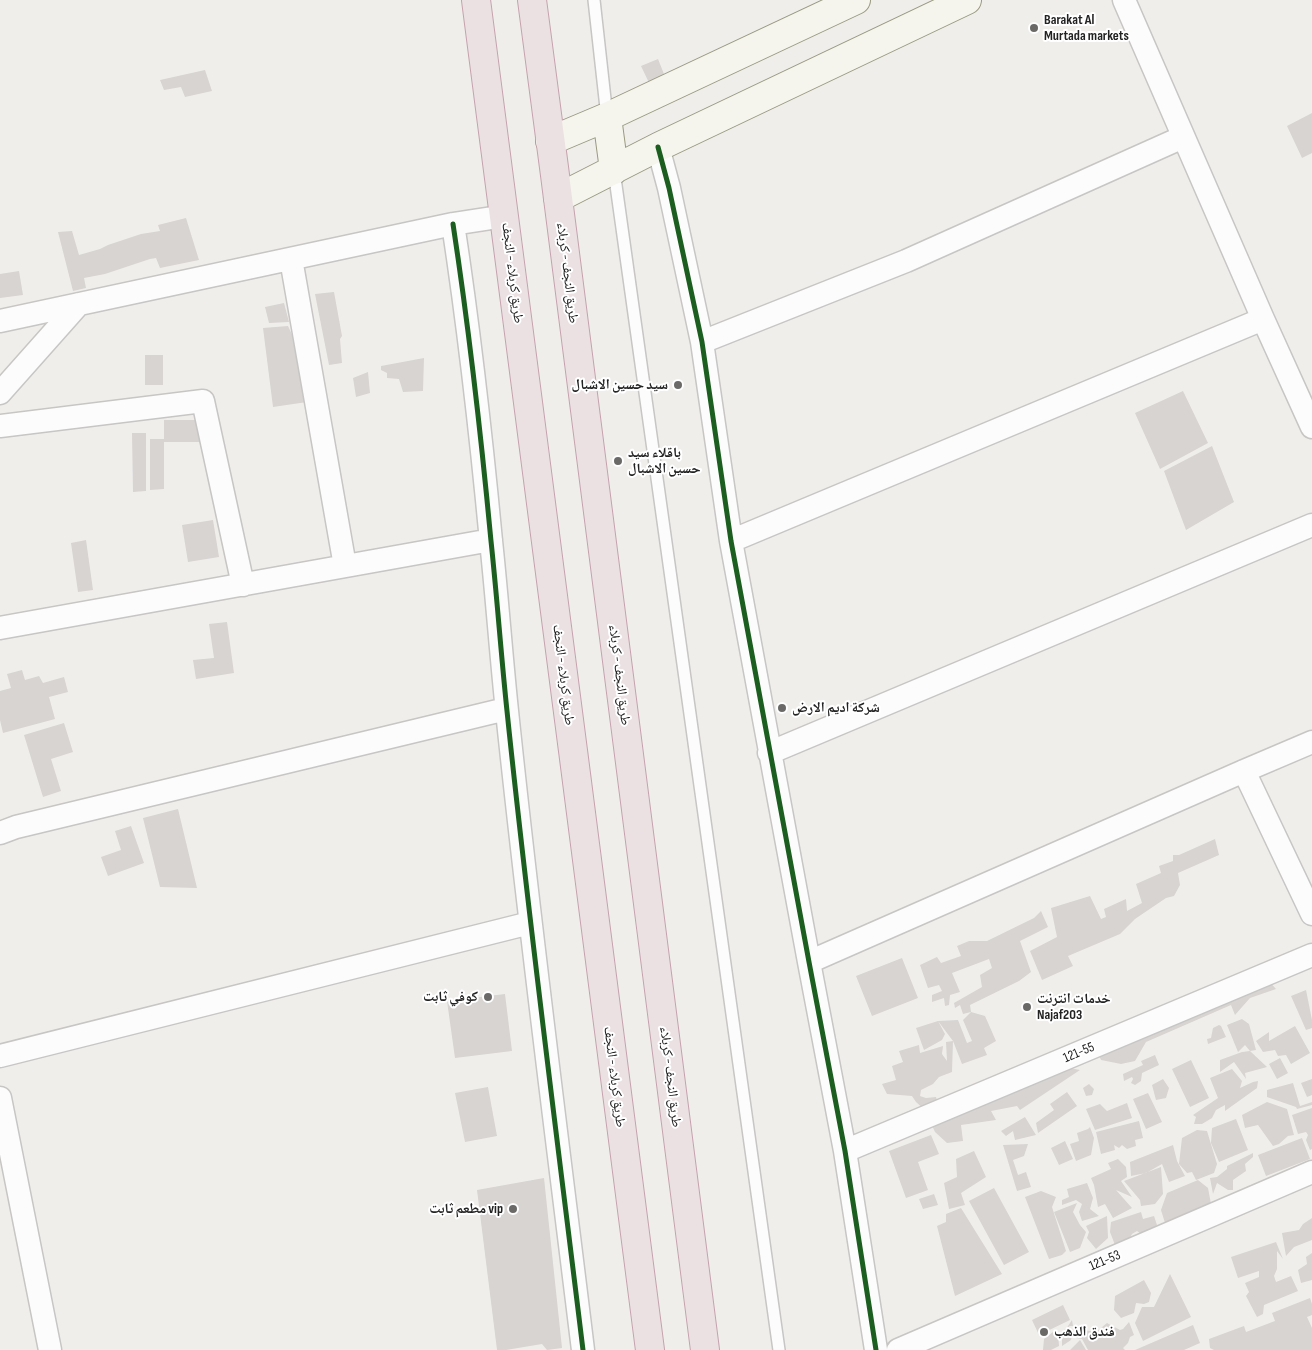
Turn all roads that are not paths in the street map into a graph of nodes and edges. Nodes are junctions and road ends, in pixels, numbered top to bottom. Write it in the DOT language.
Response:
graph roads {
  1 [pos="476,0"];
  2 [pos="532,0"];
  3 [pos="594,0"];
  4 [pos="856,0"];
  5 [pos="967,0"];
  6 [pos="1124,0"];
  7 [pos="607,117"];
  8 [pos="1183,137"];
  9 [pos="550,141"];
  10 [pos="658,147"];
  11 [pos="614,170"];
  12 [pos="558,198"];
  13 [pos="505,216"];
  14 [pos="453,224"];
  15 [pos="291,259"];
  16 [pos="79,304"];
  17 [pos="1263,319"];
  18 [pos="0,322"];
  19 [pos="702,342"];
  20 [pos="0,393"];
  21 [pos="0,426"];
  22 [pos="1312,427"];
  23 [pos="1312,525"];
  24 [pos="491,540"];
  25 [pos="731,541"];
  26 [pos="345,566"];
  27 [pos="242,584"];
  28 [pos="0,628"];
  29 [pos="506,709"];
  30 [pos="1312,742"];
  31 [pos="769,753"];
  32 [pos="1244,771"];
  33 [pos="0,833"];
  34 [pos="1312,914"];
  35 [pos="530,923"];
  36 [pos="1312,955"];
  37 [pos="808,962"];
  38 [pos="0,1056"];
  39 [pos="0,1098"];
  40 [pos="845,1151"];
  41 [pos="1312,1172"];
  42 [pos="50,1350"];
  43 [pos="583,1350"];
  44 [pos="650,1350"];
  45 [pos="706,1350"];
  46 [pos="779,1350"];
  47 [pos="876,1350"];
  48 [pos="898,1350"];
  1 -- 13 [label="highway, طريق کربلاء - النجف"];
  2 -- 9 [label="highway, طريق النجف - کربلاء"];
  3 -- 7 [label="lane"];
  4 -- 7 [label="street"];
  5 -- 10 [label="street"];
  6 -- 8 [label="street"];
  7 -- 9 [label="street"];
  7 -- 11 [label="street"];
  8 -- 17 [label="street"];
  8 -- 19 [label="street"];
  9 -- 12 [label="highway, طريق النجف - کربلاء"];
  10 -- 11 [label="street"];
  10 -- 19 [label="street"];
  11 -- 12 [label="street"];
  11 -- 46 [label="lane"];
  12 -- 45 [label="highway, طريق النجف - کربلاء"];
  13 -- 14 [label="street"];
  13 -- 44 [label="highway, طريق کربلاء - النجف"];
  14 -- 15 [label="street"];
  14 -- 24 [label="street"];
  15 -- 16 [label="street"];
  15 -- 26 [label="street"];
  16 -- 18 [label="street"];
  16 -- 20 [label="street"];
  17 -- 22 [label="street"];
  17 -- 25 [label="street"];
  19 -- 25 [label="street"];
  21 -- 27 [label="street"];
  23 -- 31 [label="street"];
  24 -- 26 [label="street"];
  24 -- 29 [label="street"];
  25 -- 31 [label="street"];
  26 -- 27 [label="street"];
  27 -- 28 [label="street"];
  29 -- 33 [label="street"];
  29 -- 35 [label="street"];
  30 -- 32 [label="street"];
  31 -- 37 [label="street"];
  32 -- 34 [label="street"];
  32 -- 37 [label="street"];
  35 -- 38 [label="street"];
  35 -- 43 [label="street"];
  36 -- 40 [label="street, 121-55"];
  37 -- 40 [label="street"];
  39 -- 42 [label="street"];
  40 -- 47 [label="street"];
  41 -- 48 [label="street, 121-53"];
}
